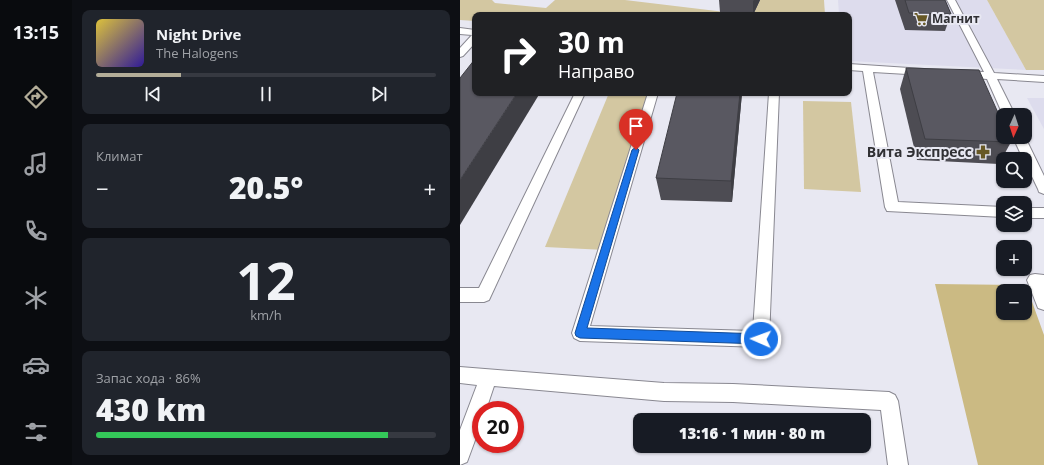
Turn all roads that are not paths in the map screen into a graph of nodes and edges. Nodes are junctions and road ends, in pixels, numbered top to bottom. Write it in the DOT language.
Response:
graph roads {
  1 [pos="951,0"];
  2 [pos="460,31"];
  3 [pos="472,33"];
  4 [pos="472,40"];
  5 [pos="460,54"];
  6 [pos="852,68"];
  7 [pos="868,68"];
  8 [pos="937,73"];
  9 [pos="952,74"];
  10 [pos="991,76"];
  11 [pos="1044,79"];
  12 [pos="579,96"];
  13 [pos="652,96"];
  14 [pos="774,96"];
  15 [pos="1006,108"];
  16 [pos="1023,144"];
  17 [pos="1044,189"];
  18 [pos="996,212"];
  19 [pos="1032,213"];
  20 [pos="1044,214"];
  21 [pos="1044,281"];
  22 [pos="460,295"];
  23 [pos="1044,303"];
  24 [pos="460,374"];
  25 [pos="489,377"];
  26 [pos="460,455"];
  27 [pos="898,465"];
  1 -- 10 [label="lane"];
  2 -- 3 [label="lane"];
  4 -- 5 [label="lane"];
  6 -- 7 [label="lane"];
  7 -- 8 [label="lane"];
  7 -- 18 [label="lane"];
  9 -- 10 [label="lane"];
  10 -- 11 [label="lane"];
  10 -- 15 [label="lane"];
  12 -- 22 [label="lane"];
  13 -- 14 [label="lane"];
  16 -- 17 [label="lane"];
  19 -- 20 [label="lane"];
  21 -- 23 [label="lane"];
  24 -- 25 [label="lane"];
  25 -- 26 [label="lane"];
  25 -- 27 [label="lane"];
}
